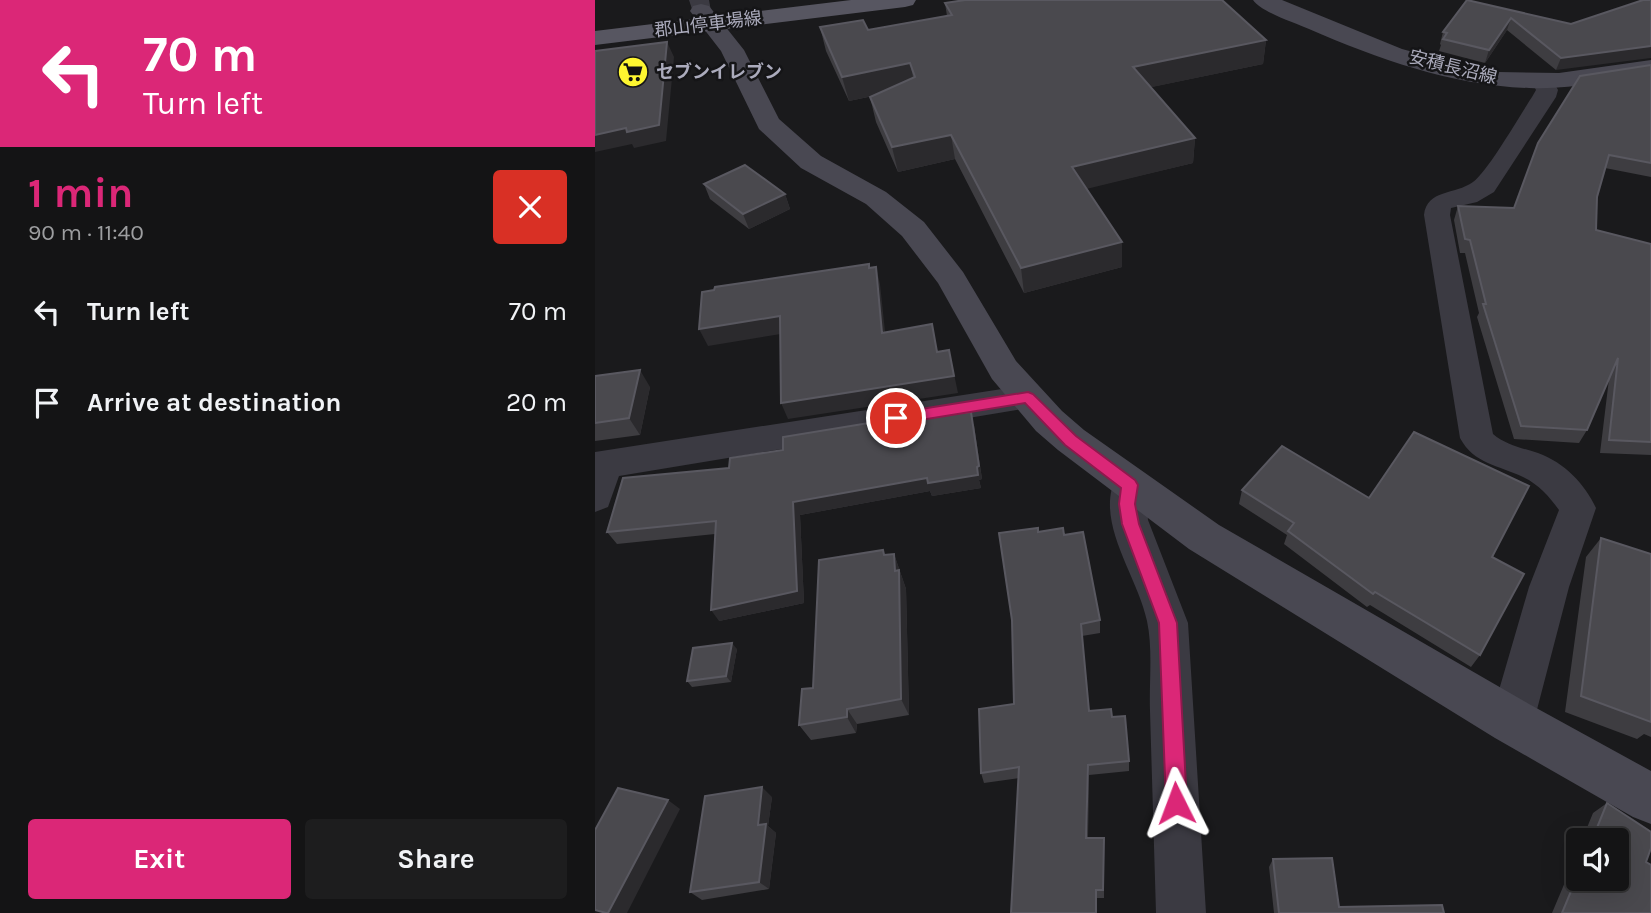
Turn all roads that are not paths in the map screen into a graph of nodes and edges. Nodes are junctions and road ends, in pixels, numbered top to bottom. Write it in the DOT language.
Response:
graph roads {
  1 [pos="786,0"];
  2 [pos="905,0"];
  3 [pos="1264,0"];
  4 [pos="703,12"];
  5 [pos="595,27"];
  6 [pos="595,38"];
  7 [pos="1651,67"];
  8 [pos="1542,80"];
  9 [pos="1028,397"];
  10 [pos="598,476"];
  11 [pos="1130,485"];
  12 [pos="1512,721"];
  13 [pos="1651,799"];
  14 [pos="1181,913"];
  1 -- 4 [label="main road, 郡山停車場線"];
  2 -- 4 [label="main road, 郡山停車場線"];
  3 -- 8 [label="street, 安積長沼線"];
  4 -- 5 [label="main road, 郡山停車場線"];
  4 -- 6 [label="main road, 郡山停車場線"];
  4 -- 9 [label="street"];
  7 -- 8 [label="street, 安積長沼線"];
  8 -- 12 [label="street"];
  9 -- 10 [label="street"];
  9 -- 11 [label="street"];
  11 -- 12 [label="street"];
  11 -- 14 [label="street"];
  12 -- 13 [label="street"];
}
